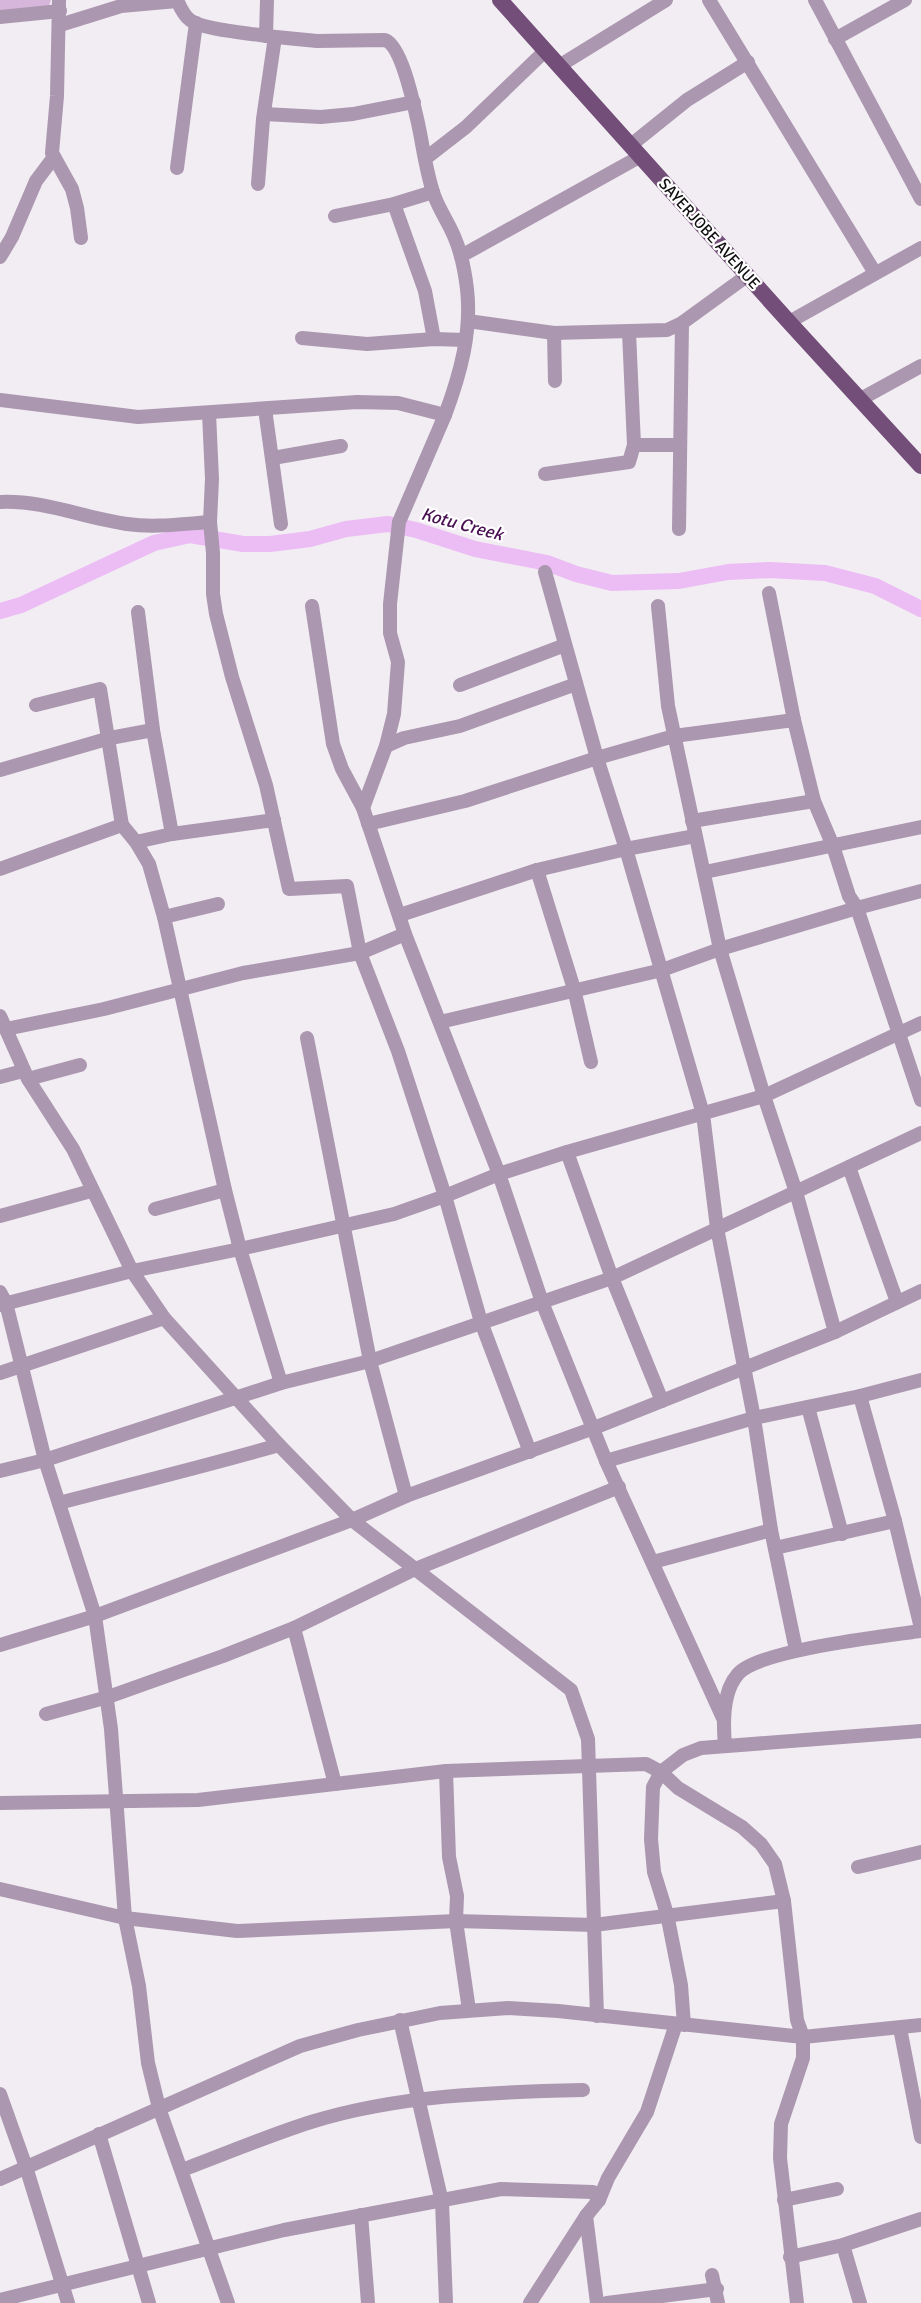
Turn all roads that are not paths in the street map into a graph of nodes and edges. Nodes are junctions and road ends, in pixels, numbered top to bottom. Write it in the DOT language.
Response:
graph roads {
  1 [pos="177,0"];
  2 [pos="267,0"];
  3 [pos="500,0"];
  4 [pos="666,0"];
  5 [pos="709,0"];
  6 [pos="815,0"];
  7 [pos="905,0"];
  8 [pos="60,12"];
  9 [pos="0,17"];
  10 [pos="196,23"];
  11 [pos="271,36"];
  12 [pos="835,39"];
  13 [pos="545,51"];
  14 [pos="748,62"];
  15 [pos="559,66"];
  16 [pos="414,102"];
  17 [pos="264,114"];
  18 [pos="636,150"];
  19 [pos="54,157"];
  20 [pos="426,158"];
  21 [pos="177,168"];
  22 [pos="258,184"];
  23 [pos="434,192"];
  24 [pos="921,199"];
  25 [pos="394,204"];
  26 [pos="335,216"];
  27 [pos="81,238"];
  28 [pos="921,248"];
  29 [pos="461,256"];
  30 [pos="0,257"];
  31 [pos="875,273"];
  32 [pos="748,275"];
  33 [pos="468,321"];
  34 [pos="789,322"];
  35 [pos="682,323"];
  36 [pos="629,332"];
  37 [pos="554,333"];
  38 [pos="302,338"];
  39 [pos="434,339"];
  40 [pos="465,340"];
  41 [pos="921,366"];
  42 [pos="555,381"];
  43 [pos="0,400"];
  44 [pos="859,400"];
  45 [pos="265,409"];
  46 [pos="209,413"];
  47 [pos="445,415"];
  48 [pos="680,444"];
  49 [pos="633,445"];
  50 [pos="341,446"];
  51 [pos="273,458"];
  52 [pos="921,466"];
  53 [pos="545,474"];
  54 [pos="0,502"];
  55 [pos="281,524"];
  56 [pos="210,528"];
  57 [pos="679,530"];
  58 [pos="545,572"];
  59 [pos="769,593"];
  60 [pos="312,606"];
  61 [pos="658,606"];
  62 [pos="138,612"];
  63 [pos="565,645"];
  64 [pos="576,684"];
  65 [pos="460,685"];
  66 [pos="36,705"];
  67 [pos="795,720"];
  68 [pos="153,730"];
  69 [pos="674,736"];
  70 [pos="110,738"];
  71 [pos="387,746"];
  72 [pos="597,758"];
  73 [pos="0,770"];
  74 [pos="814,801"];
  75 [pos="363,808"];
  76 [pos="274,820"];
  77 [pos="692,821"];
  78 [pos="368,824"];
  79 [pos="122,825"];
  80 [pos="921,827"];
  81 [pos="172,834"];
  82 [pos="695,836"];
  83 [pos="136,842"];
  84 [pos="833,846"];
  85 [pos="626,849"];
  86 [pos="0,869"];
  87 [pos="537,870"];
  88 [pos="705,872"];
  89 [pos="921,891"];
  90 [pos="218,904"];
  91 [pos="857,908"];
  92 [pos="400,915"];
  93 [pos="164,917"];
  94 [pos="405,934"];
  95 [pos="720,949"];
  96 [pos="360,953"];
  97 [pos="662,970"];
  98 [pos="180,988"];
  99 [pos="574,990"];
  100 [pos="3,1022"];
  101 [pos="440,1022"];
  102 [pos="921,1023"];
  103 [pos="899,1033"];
  104 [pos="307,1038"];
  105 [pos="591,1062"];
  106 [pos="80,1065"];
  107 [pos="25,1075"];
  108 [pos="0,1077"];
  109 [pos="765,1096"];
  110 [pos="921,1100"];
  111 [pos="703,1114"];
  112 [pos="921,1133"];
  113 [pos="567,1152"];
  114 [pos="849,1167"];
  115 [pos="500,1174"];
  116 [pos="225,1190"];
  117 [pos="91,1191"];
  118 [pos="796,1192"];
  119 [pos="445,1196"];
  120 [pos="155,1209"];
  121 [pos="0,1216"];
  122 [pos="344,1225"];
  123 [pos="717,1228"];
  124 [pos="240,1250"];
  125 [pos="132,1271"];
  126 [pos="612,1278"];
  127 [pos="921,1291"];
  128 [pos="2,1300"];
  129 [pos="542,1302"];
  130 [pos="897,1302"];
  131 [pos="164,1318"];
  132 [pos="481,1322"];
  133 [pos="835,1332"];
  134 [pos="370,1361"];
  135 [pos="21,1367"];
  136 [pos="744,1367"];
  137 [pos="0,1373"];
  138 [pos="921,1380"];
  139 [pos="281,1383"];
  140 [pos="860,1396"];
  141 [pos="237,1397"];
  142 [pos="662,1401"];
  143 [pos="808,1407"];
  144 [pos="754,1418"];
  145 [pos="594,1428"];
  146 [pos="279,1445"];
  147 [pos="530,1452"];
  148 [pos="45,1460"];
  149 [pos="606,1461"];
  150 [pos="0,1471"];
  151 [pos="619,1487"];
  152 [pos="406,1496"];
  153 [pos="59,1503"];
  154 [pos="352,1520"];
  155 [pos="895,1521"];
  156 [pos="771,1530"];
  157 [pos="842,1534"];
  158 [pos="775,1548"];
  159 [pos="653,1562"];
  160 [pos="413,1570"];
  161 [pos="94,1616"];
  162 [pos="294,1628"];
  163 [pos="921,1630"];
  164 [pos="0,1645"];
  165 [pos="796,1650"];
  166 [pos="108,1697"];
  167 [pos="46,1714"];
  168 [pos="723,1718"];
  169 [pos="921,1731"];
  170 [pos="725,1745"];
  171 [pos="589,1765"];
  172 [pos="446,1771"];
  173 [pos="661,1772"];
  174 [pos="335,1784"];
  175 [pos="118,1801"];
  176 [pos="0,1803"];
  177 [pos="921,1852"];
  178 [pos="858,1867"];
  179 [pos="0,1889"];
  180 [pos="784,1901"];
  181 [pos="668,1914"];
  182 [pos="125,1918"];
  183 [pos="456,1922"];
  184 [pos="594,1925"];
  185 [pos="469,2010"];
  186 [pos="597,2016"];
  187 [pos="400,2020"];
  188 [pos="680,2025"];
  189 [pos="921,2025"];
  190 [pos="900,2028"];
  191 [pos="803,2037"];
  192 [pos="583,2090"];
  193 [pos="0,2094"];
  194 [pos="419,2100"];
  195 [pos="159,2108"];
  196 [pos="99,2134"];
  197 [pos="921,2137"];
  198 [pos="26,2167"];
  199 [pos="182,2170"];
  200 [pos="0,2179"];
  201 [pos="837,2188"];
  202 [pos="599,2200"];
  203 [pos="784,2200"];
  204 [pos="442,2202"];
  205 [pos="361,2215"];
  206 [pos="586,2216"];
  207 [pos="921,2218"];
  208 [pos="843,2245"];
  209 [pos="208,2250"];
  210 [pos="790,2257"];
  211 [pos="140,2266"];
  212 [pos="712,2275"];
  213 [pos="63,2286"];
  214 [pos="717,2296"];
  215 [pos="0,2301"];
  216 [pos="68,2303"];
  217 [pos="149,2303"];
  218 [pos="228,2303"];
  219 [pos="368,2303"];
  220 [pos="446,2303"];
  221 [pos="530,2303"];
  222 [pos="597,2303"];
  223 [pos="607,2303"];
  224 [pos="796,2303"];
  225 [pos="860,2303"];
  1 -- 8 [label="street"];
  1 -- 10 [label="street"];
  2 -- 11 [label="street"];
  3 -- 13 [label="main road, SAYERJOBE AVENUE"];
  4 -- 15 [label="street"];
  5 -- 14 [label="street"];
  6 -- 12 [label="street"];
  7 -- 12 [label="street"];
  8 -- 9 [label="street"];
  8 -- 19 [label="street"];
  10 -- 11 [label="street"];
  10 -- 21 [label="street"];
  11 -- 16 [label="street"];
  11 -- 17 [label="street"];
  12 -- 24 [label="street"];
  13 -- 15 [label="main road, SAYERJOBE AVENUE"];
  13 -- 20 [label="street"];
  14 -- 18 [label="street"];
  14 -- 31 [label="street"];
  15 -- 18 [label="main road, SAYERJOBE AVENUE"];
  16 -- 17 [label="street"];
  16 -- 20 [label="street"];
  17 -- 22 [label="street"];
  18 -- 29 [label="street"];
  18 -- 32 [label="main road, SAYERJOBE AVENUE"];
  19 -- 27 [label="street"];
  19 -- 30 [label="street"];
  20 -- 23 [label="street"];
  23 -- 25 [label="street"];
  23 -- 29 [label="street"];
  25 -- 26 [label="street"];
  25 -- 39 [label="street"];
  28 -- 31 [label="street"];
  29 -- 33 [label="street"];
  31 -- 34 [label="street"];
  32 -- 34 [label="main road, SAYERJOBE AVENUE"];
  32 -- 35 [label="street"];
  33 -- 37 [label="street"];
  33 -- 40 [label="street"];
  34 -- 44 [label="main road, SAYERJOBE AVENUE"];
  35 -- 36 [label="street"];
  35 -- 48 [label="street"];
  36 -- 37 [label="street"];
  36 -- 49 [label="street"];
  37 -- 42 [label="street"];
  38 -- 39 [label="street"];
  39 -- 40 [label="street"];
  40 -- 47 [label="street"];
  41 -- 44 [label="street"];
  43 -- 46 [label="street"];
  44 -- 52 [label="main road, SAYERJOBE AVENUE"];
  45 -- 46 [label="street"];
  45 -- 47 [label="street"];
  45 -- 51 [label="street"];
  46 -- 56 [label="street"];
  47 -- 71 [label="street"];
  48 -- 49 [label="street"];
  48 -- 57 [label="street"];
  49 -- 53 [label="street"];
  50 -- 51 [label="street"];
  51 -- 55 [label="street"];
  54 -- 56 [label="street"];
  56 -- 76 [label="street"];
  58 -- 63 [label="street"];
  59 -- 67 [label="street"];
  60 -- 75 [label="street"];
  61 -- 69 [label="street"];
  62 -- 68 [label="street"];
  63 -- 64 [label="street"];
  63 -- 65 [label="street"];
  64 -- 71 [label="street"];
  64 -- 72 [label="street"];
  66 -- 70 [label="street"];
  67 -- 69 [label="street"];
  67 -- 74 [label="street"];
  68 -- 70 [label="street"];
  68 -- 81 [label="street"];
  69 -- 72 [label="street"];
  69 -- 77 [label="street"];
  70 -- 73 [label="street"];
  70 -- 79 [label="street"];
  71 -- 75 [label="street"];
  72 -- 78 [label="street"];
  72 -- 85 [label="street"];
  74 -- 77 [label="street"];
  74 -- 84 [label="street"];
  75 -- 78 [label="street"];
  76 -- 81 [label="street"];
  76 -- 96 [label="street"];
  77 -- 82 [label="street"];
  78 -- 92 [label="street"];
  79 -- 83 [label="street"];
  79 -- 86 [label="street"];
  80 -- 84 [label="street"];
  81 -- 83 [label="street"];
  82 -- 85 [label="street"];
  82 -- 88 [label="street"];
  83 -- 93 [label="street"];
  84 -- 88 [label="street"];
  84 -- 91 [label="street"];
  85 -- 87 [label="street"];
  85 -- 97 [label="street"];
  87 -- 92 [label="street"];
  87 -- 99 [label="street"];
  88 -- 95 [label="street"];
  89 -- 91 [label="street"];
  90 -- 93 [label="street"];
  91 -- 95 [label="street"];
  91 -- 103 [label="street"];
  92 -- 94 [label="street"];
  93 -- 98 [label="street"];
  94 -- 96 [label="street"];
  94 -- 101 [label="street"];
  95 -- 97 [label="street"];
  95 -- 109 [label="street"];
  96 -- 98 [label="street"];
  96 -- 119 [label="street"];
  97 -- 99 [label="street"];
  97 -- 111 [label="street"];
  98 -- 100 [label="street"];
  98 -- 116 [label="street"];
  99 -- 101 [label="street"];
  99 -- 105 [label="street"];
  100 -- 107 [label="street"];
  101 -- 115 [label="street"];
  102 -- 103 [label="street"];
  103 -- 109 [label="street"];
  103 -- 110 [label="street"];
  104 -- 122 [label="street"];
  106 -- 107 [label="street"];
  107 -- 108 [label="street"];
  107 -- 117 [label="street"];
  109 -- 111 [label="street"];
  109 -- 118 [label="street"];
  111 -- 113 [label="street"];
  111 -- 123 [label="street"];
  112 -- 114 [label="street"];
  113 -- 115 [label="street"];
  113 -- 126 [label="street"];
  114 -- 118 [label="street"];
  114 -- 130 [label="street"];
  115 -- 119 [label="street"];
  115 -- 129 [label="street"];
  116 -- 120 [label="street"];
  116 -- 124 [label="street"];
  117 -- 121 [label="street"];
  117 -- 125 [label="street"];
  118 -- 123 [label="street"];
  118 -- 133 [label="street"];
  119 -- 122 [label="street"];
  119 -- 132 [label="street"];
  122 -- 124 [label="street"];
  122 -- 134 [label="street"];
  123 -- 126 [label="street"];
  123 -- 136 [label="street"];
  124 -- 125 [label="street"];
  124 -- 139 [label="street"];
  125 -- 128 [label="street"];
  125 -- 131 [label="street"];
  126 -- 129 [label="street"];
  126 -- 142 [label="street"];
  127 -- 130 [label="street"];
  128 -- 135 [label="street"];
  129 -- 132 [label="street"];
  129 -- 145 [label="street"];
  130 -- 133 [label="street"];
  131 -- 135 [label="street"];
  131 -- 141 [label="street"];
  132 -- 134 [label="street"];
  132 -- 147 [label="street"];
  133 -- 136 [label="street"];
  134 -- 139 [label="street"];
  134 -- 152 [label="street"];
  135 -- 137 [label="street"];
  135 -- 148 [label="street"];
  136 -- 142 [label="street"];
  136 -- 144 [label="street"];
  138 -- 140 [label="street"];
  139 -- 141 [label="street"];
  140 -- 143 [label="street"];
  140 -- 155 [label="street"];
  141 -- 146 [label="street"];
  141 -- 148 [label="street"];
  142 -- 145 [label="street"];
  143 -- 144 [label="street"];
  143 -- 157 [label="street"];
  144 -- 149 [label="street"];
  144 -- 156 [label="street"];
  145 -- 147 [label="street"];
  145 -- 149 [label="street"];
  146 -- 153 [label="street"];
  146 -- 154 [label="street"];
  147 -- 152 [label="street"];
  148 -- 150 [label="street"];
  148 -- 153 [label="street"];
  149 -- 151 [label="street"];
  151 -- 159 [label="street"];
  151 -- 160 [label="street"];
  152 -- 154 [label="street"];
  153 -- 161 [label="street"];
  154 -- 160 [label="street"];
  154 -- 161 [label="street"];
  155 -- 157 [label="street"];
  155 -- 163 [label="street"];
  156 -- 158 [label="street"];
  156 -- 159 [label="street"];
  157 -- 158 [label="street"];
  158 -- 165 [label="street"];
  159 -- 168 [label="street"];
  160 -- 162 [label="street"];
  160 -- 171 [label="street"];
  161 -- 164 [label="street"];
  161 -- 166 [label="street"];
  162 -- 166 [label="street"];
  162 -- 174 [label="street"];
  163 -- 165 [label="street"];
  165 -- 168 [label="street"];
  166 -- 167 [label="street"];
  166 -- 175 [label="street"];
  168 -- 170 [label="street"];
  169 -- 170 [label="street"];
  170 -- 173 [label="street"];
  171 -- 172 [label="street"];
  171 -- 173 [label="street"];
  171 -- 184 [label="street"];
  172 -- 174 [label="street"];
  172 -- 183 [label="street"];
  173 -- 180 [label="street"];
  173 -- 181 [label="street"];
  174 -- 175 [label="street"];
  175 -- 176 [label="street"];
  175 -- 182 [label="street"];
  177 -- 178 [label="street"];
  179 -- 182 [label="street"];
  180 -- 181 [label="street"];
  180 -- 191 [label="street"];
  181 -- 184 [label="street"];
  181 -- 188 [label="street"];
  182 -- 183 [label="street"];
  182 -- 195 [label="street"];
  183 -- 184 [label="street"];
  183 -- 185 [label="street"];
  184 -- 186 [label="street"];
  185 -- 186 [label="street"];
  185 -- 187 [label="street"];
  186 -- 188 [label="street"];
  187 -- 194 [label="street"];
  187 -- 195 [label="street"];
  188 -- 191 [label="street"];
  188 -- 202 [label="street"];
  189 -- 190 [label="street"];
  190 -- 191 [label="street"];
  190 -- 197 [label="street"];
  191 -- 203 [label="street"];
  192 -- 194 [label="street"];
  193 -- 198 [label="street"];
  194 -- 199 [label="street"];
  194 -- 204 [label="street"];
  195 -- 196 [label="street"];
  195 -- 199 [label="street"];
  196 -- 198 [label="street"];
  196 -- 211 [label="street"];
  198 -- 200 [label="street"];
  198 -- 213 [label="street"];
  199 -- 209 [label="street"];
  201 -- 203 [label="street"];
  202 -- 204 [label="street"];
  202 -- 206 [label="street"];
  203 -- 210 [label="street"];
  204 -- 205 [label="street"];
  204 -- 220 [label="street"];
  205 -- 209 [label="street"];
  205 -- 219 [label="street"];
  206 -- 221 [label="street"];
  206 -- 222 [label="street"];
  207 -- 208 [label="street"];
  208 -- 210 [label="street"];
  208 -- 225 [label="street"];
  209 -- 211 [label="street"];
  209 -- 218 [label="street"];
  210 -- 224 [label="street"];
  211 -- 213 [label="street"];
  211 -- 217 [label="street"];
  212 -- 214 [label="street"];
  213 -- 215 [label="street"];
  213 -- 216 [label="street"];
  214 -- 223 [label="street"];
}
